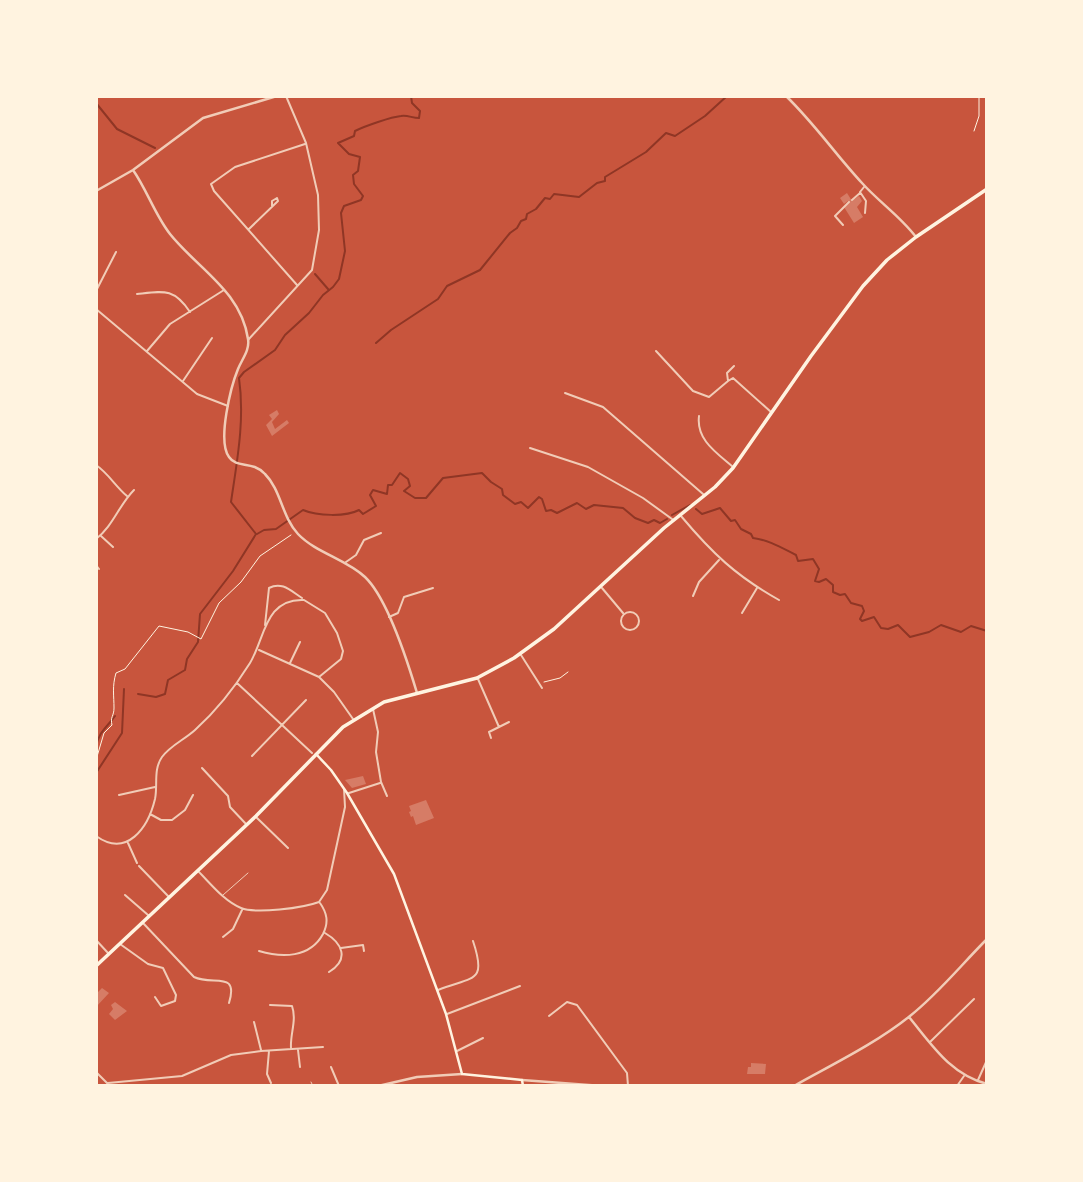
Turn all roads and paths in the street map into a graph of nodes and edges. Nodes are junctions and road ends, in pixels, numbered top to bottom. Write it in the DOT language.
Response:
graph roads {
  1 [pos="277,96"];
  2 [pos="286,96"];
  3 [pos="786,96"];
  4 [pos="979,96"];
  5 [pos="974,131"];
  6 [pos="306,143"];
  7 [pos="133,170"];
  8 [pos="865,187"];
  9 [pos="987,189"];
  10 [pos="96,191"];
  11 [pos="860,192"];
  12 [pos="272,206"];
  13 [pos="865,213"];
  14 [pos="843,225"];
  15 [pos="249,229"];
  16 [pos="916,237"];
  17 [pos="116,251"];
  18 [pos="299,286"];
  19 [pos="225,289"];
  20 [pos="96,291"];
  21 [pos="137,294"];
  22 [pos="96,309"];
  23 [pos="191,312"];
  24 [pos="212,338"];
  25 [pos="248,340"];
  26 [pos="146,351"];
  27 [pos="656,351"];
  28 [pos="733,366"];
  29 [pos="728,381"];
  30 [pos="182,382"];
  31 [pos="565,393"];
  32 [pos="229,407"];
  33 [pos="772,412"];
  34 [pos="699,416"];
  35 [pos="530,448"];
  36 [pos="96,465"];
  37 [pos="733,468"];
  38 [pos="134,490"];
  39 [pos="704,495"];
  40 [pos="127,496"];
  41 [pos="680,515"];
  42 [pos="674,520"];
  43 [pos="381,533"];
  44 [pos="291,535"];
  45 [pos="100,536"];
  46 [pos="96,539"];
  47 [pos="113,547"];
  48 [pos="720,559"];
  49 [pos="345,563"];
  50 [pos="96,565"];
  51 [pos="99,569"];
  52 [pos="601,586"];
  53 [pos="757,587"];
  54 [pos="433,588"];
  55 [pos="692,596"];
  56 [pos="304,600"];
  57 [pos="779,600"];
  58 [pos="742,613"];
  59 [pos="624,614"];
  60 [pos="389,617"];
  61 [pos="265,626"];
  62 [pos="300,642"];
  63 [pos="258,649"];
  64 [pos="520,654"];
  65 [pos="290,664"];
  66 [pos="568,672"];
  67 [pos="319,677"];
  68 [pos="477,678"];
  69 [pos="236,682"];
  70 [pos="539,684"];
  71 [pos="542,688"];
  72 [pos="417,693"];
  73 [pos="306,700"];
  74 [pos="372,708"];
  75 [pos="354,719"];
  76 [pos="509,722"];
  77 [pos="283,724"];
  78 [pos="499,727"];
  79 [pos="491,738"];
  80 [pos="314,754"];
  81 [pos="252,756"];
  82 [pos="96,760"];
  83 [pos="202,768"];
  84 [pos="382,782"];
  85 [pos="156,787"];
  86 [pos="344,789"];
  87 [pos="347,793"];
  88 [pos="119,794"];
  89 [pos="193,795"];
  90 [pos="387,796"];
  91 [pos="172,813"];
  92 [pos="149,814"];
  93 [pos="256,816"];
  94 [pos="177,817"];
  95 [pos="246,824"];
  96 [pos="97,837"];
  97 [pos="96,841"];
  98 [pos="128,843"];
  99 [pos="288,848"];
  100 [pos="198,870"];
  101 [pos="248,873"];
  102 [pos="125,895"];
  103 [pos="223,895"];
  104 [pos="169,897"];
  105 [pos="319,902"];
  106 [pos="242,909"];
  107 [pos="149,916"];
  108 [pos="143,922"];
  109 [pos="324,933"];
  110 [pos="222,937"];
  111 [pos="987,939"];
  112 [pos="96,940"];
  113 [pos="472,941"];
  114 [pos="119,944"];
  115 [pos="340,948"];
  116 [pos="259,951"];
  117 [pos="364,951"];
  118 [pos="109,954"];
  119 [pos="96,966"];
  120 [pos="329,972"];
  121 [pos="520,986"];
  122 [pos="437,991"];
  123 [pos="155,997"];
  124 [pos="974,999"];
  125 [pos="229,1003"];
  126 [pos="270,1005"];
  127 [pos="446,1014"];
  128 [pos="549,1016"];
  129 [pos="909,1017"];
  130 [pos="254,1022"];
  131 [pos="483,1038"];
  132 [pos="929,1042"];
  133 [pos="323,1047"];
  134 [pos="291,1049"];
  135 [pos="298,1049"];
  136 [pos="269,1050"];
  137 [pos="261,1051"];
  138 [pos="457,1051"];
  139 [pos="987,1060"];
  140 [pos="300,1067"];
  141 [pos="331,1067"];
  142 [pos="96,1072"];
  143 [pos="463,1074"];
  144 [pos="964,1075"];
  145 [pos="154,1078"];
  146 [pos="511,1079"];
  147 [pos="522,1080"];
  148 [pos="977,1081"];
  149 [pos="311,1082"];
  150 [pos="271,1083"];
  151 [pos="109,1084"];
  152 [pos="987,1084"];
  153 [pos="381,1085"];
  154 [pos="157,1086"];
  155 [pos="313,1086"];
  156 [pos="339,1086"];
  157 [pos="515,1086"];
  158 [pos="523,1086"];
  159 [pos="602,1086"];
  160 [pos="628,1086"];
  161 [pos="794,1086"];
  162 [pos="957,1086"];
  1 -- 7 [label="street"];
  2 -- 6 [label="street"];
  3 -- 8 [label="street"];
  4 -- 5 [label="path"];
  6 -- 15 [label="street"];
  6 -- 18 [label="street"];
  7 -- 10 [label="street"];
  7 -- 19 [label="street"];
  8 -- 11 [label="street"];
  8 -- 16 [label="street"];
  9 -- 16 [label="highway"];
  11 -- 13 [label="street"];
  11 -- 14 [label="street"];
  12 -- 15 [label="street"];
  15 -- 18 [label="street"];
  16 -- 33 [label="highway"];
  17 -- 20 [label="street"];
  18 -- 25 [label="street"];
  19 -- 23 [label="street"];
  19 -- 25 [label="street"];
  21 -- 23 [label="street"];
  22 -- 26 [label="street"];
  23 -- 26 [label="street"];
  24 -- 30 [label="street"];
  25 -- 32 [label="street"];
  26 -- 30 [label="street"];
  27 -- 29 [label="street"];
  28 -- 29 [label="street"];
  29 -- 33 [label="street"];
  30 -- 32 [label="street"];
  31 -- 39 [label="street"];
  32 -- 49 [label="street"];
  33 -- 37 [label="highway"];
  34 -- 37 [label="street"];
  35 -- 42 [label="street"];
  36 -- 40 [label="street"];
  37 -- 39 [label="highway"];
  38 -- 40 [label="street"];
  39 -- 41 [label="highway"];
  40 -- 45 [label="street"];
  41 -- 42 [label="highway"];
  41 -- 48 [label="street"];
  42 -- 52 [label="highway"];
  43 -- 49 [label="street"];
  44 -- 82 [label="path"];
  45 -- 46 [label="street"];
  45 -- 47 [label="street"];
  48 -- 53 [label="street"];
  48 -- 55 [label="street"];
  49 -- 60 [label="street"];
  50 -- 51 [label="street"];
  52 -- 59 [label="street"];
  52 -- 64 [label="highway"];
  53 -- 57 [label="street"];
  53 -- 58 [label="street"];
  54 -- 60 [label="street"];
  56 -- 61 [label="street"];
  56 -- 61 [label="street"];
  56 -- 67 [label="street"];
  59 -- 59 [label="street"];
  60 -- 72 [label="street"];
  61 -- 63 [label="street"];
  62 -- 65 [label="street"];
  63 -- 65 [label="street"];
  63 -- 69 [label="street"];
  64 -- 68 [label="highway"];
  64 -- 70 [label="street"];
  65 -- 67 [label="street"];
  66 -- 70 [label="path"];
  67 -- 75 [label="street"];
  68 -- 72 [label="highway"];
  68 -- 78 [label="street"];
  69 -- 77 [label="street"];
  69 -- 85 [label="street"];
  70 -- 71 [label="street"];
  72 -- 74 [label="highway"];
  73 -- 77 [label="street"];
  74 -- 75 [label="highway"];
  74 -- 84 [label="street"];
  75 -- 80 [label="highway"];
  76 -- 78 [label="street"];
  77 -- 80 [label="street"];
  77 -- 81 [label="street"];
  78 -- 79 [label="street"];
  80 -- 86 [label="main road"];
  80 -- 93 [label="highway"];
  83 -- 95 [label="street"];
  84 -- 87 [label="street"];
  84 -- 90 [label="street"];
  85 -- 88 [label="street"];
  85 -- 92 [label="street"];
  86 -- 87 [label="main road"];
  86 -- 105 [label="street"];
  87 -- 122 [label="main road"];
  89 -- 94 [label="street"];
  91 -- 94 [label="street"];
  92 -- 94 [label="street"];
  92 -- 98 [label="street"];
  93 -- 95 [label="highway"];
  93 -- 99 [label="street"];
  95 -- 100 [label="highway"];
  96 -- 97 [label="street"];
  96 -- 98 [label="street"];
  98 -- 104 [label="street"];
  100 -- 103 [label="street"];
  100 -- 104 [label="highway"];
  101 -- 103 [label="lane"];
  102 -- 107 [label="street"];
  103 -- 106 [label="street"];
  104 -- 107 [label="highway"];
  105 -- 106 [label="street"];
  105 -- 109 [label="street"];
  106 -- 110 [label="street"];
  107 -- 108 [label="highway"];
  108 -- 114 [label="highway"];
  108 -- 125 [label="street"];
  109 -- 115 [label="street"];
  109 -- 116 [label="street"];
  111 -- 129 [label="street"];
  112 -- 118 [label="street"];
  113 -- 122 [label="street"];
  114 -- 118 [label="highway"];
  114 -- 123 [label="street"];
  115 -- 117 [label="street"];
  115 -- 120 [label="street"];
  118 -- 119 [label="highway"];
  121 -- 127 [label="street"];
  122 -- 127 [label="main road"];
  124 -- 132 [label="street"];
  126 -- 134 [label="street"];
  127 -- 138 [label="main road"];
  128 -- 160 [label="street"];
  129 -- 132 [label="street"];
  129 -- 161 [label="street"];
  130 -- 137 [label="street"];
  131 -- 138 [label="street"];
  132 -- 144 [label="street"];
  133 -- 135 [label="street"];
  134 -- 135 [label="street"];
  134 -- 136 [label="street"];
  135 -- 140 [label="street"];
  136 -- 137 [label="street"];
  136 -- 150 [label="street"];
  137 -- 145 [label="street"];
  138 -- 143 [label="main road"];
  139 -- 148 [label="street"];
  141 -- 156 [label="street"];
  142 -- 151 [label="street"];
  143 -- 146 [label="main road"];
  143 -- 153 [label="street"];
  144 -- 148 [label="street"];
  144 -- 162 [label="street"];
  145 -- 151 [label="street"];
  145 -- 154 [label="street"];
  146 -- 147 [label="main road"];
  146 -- 157 [label="main road"];
  147 -- 158 [label="main road"];
  147 -- 159 [label="street"];
  148 -- 152 [label="street"];
  149 -- 155 [label="lane"];
}
